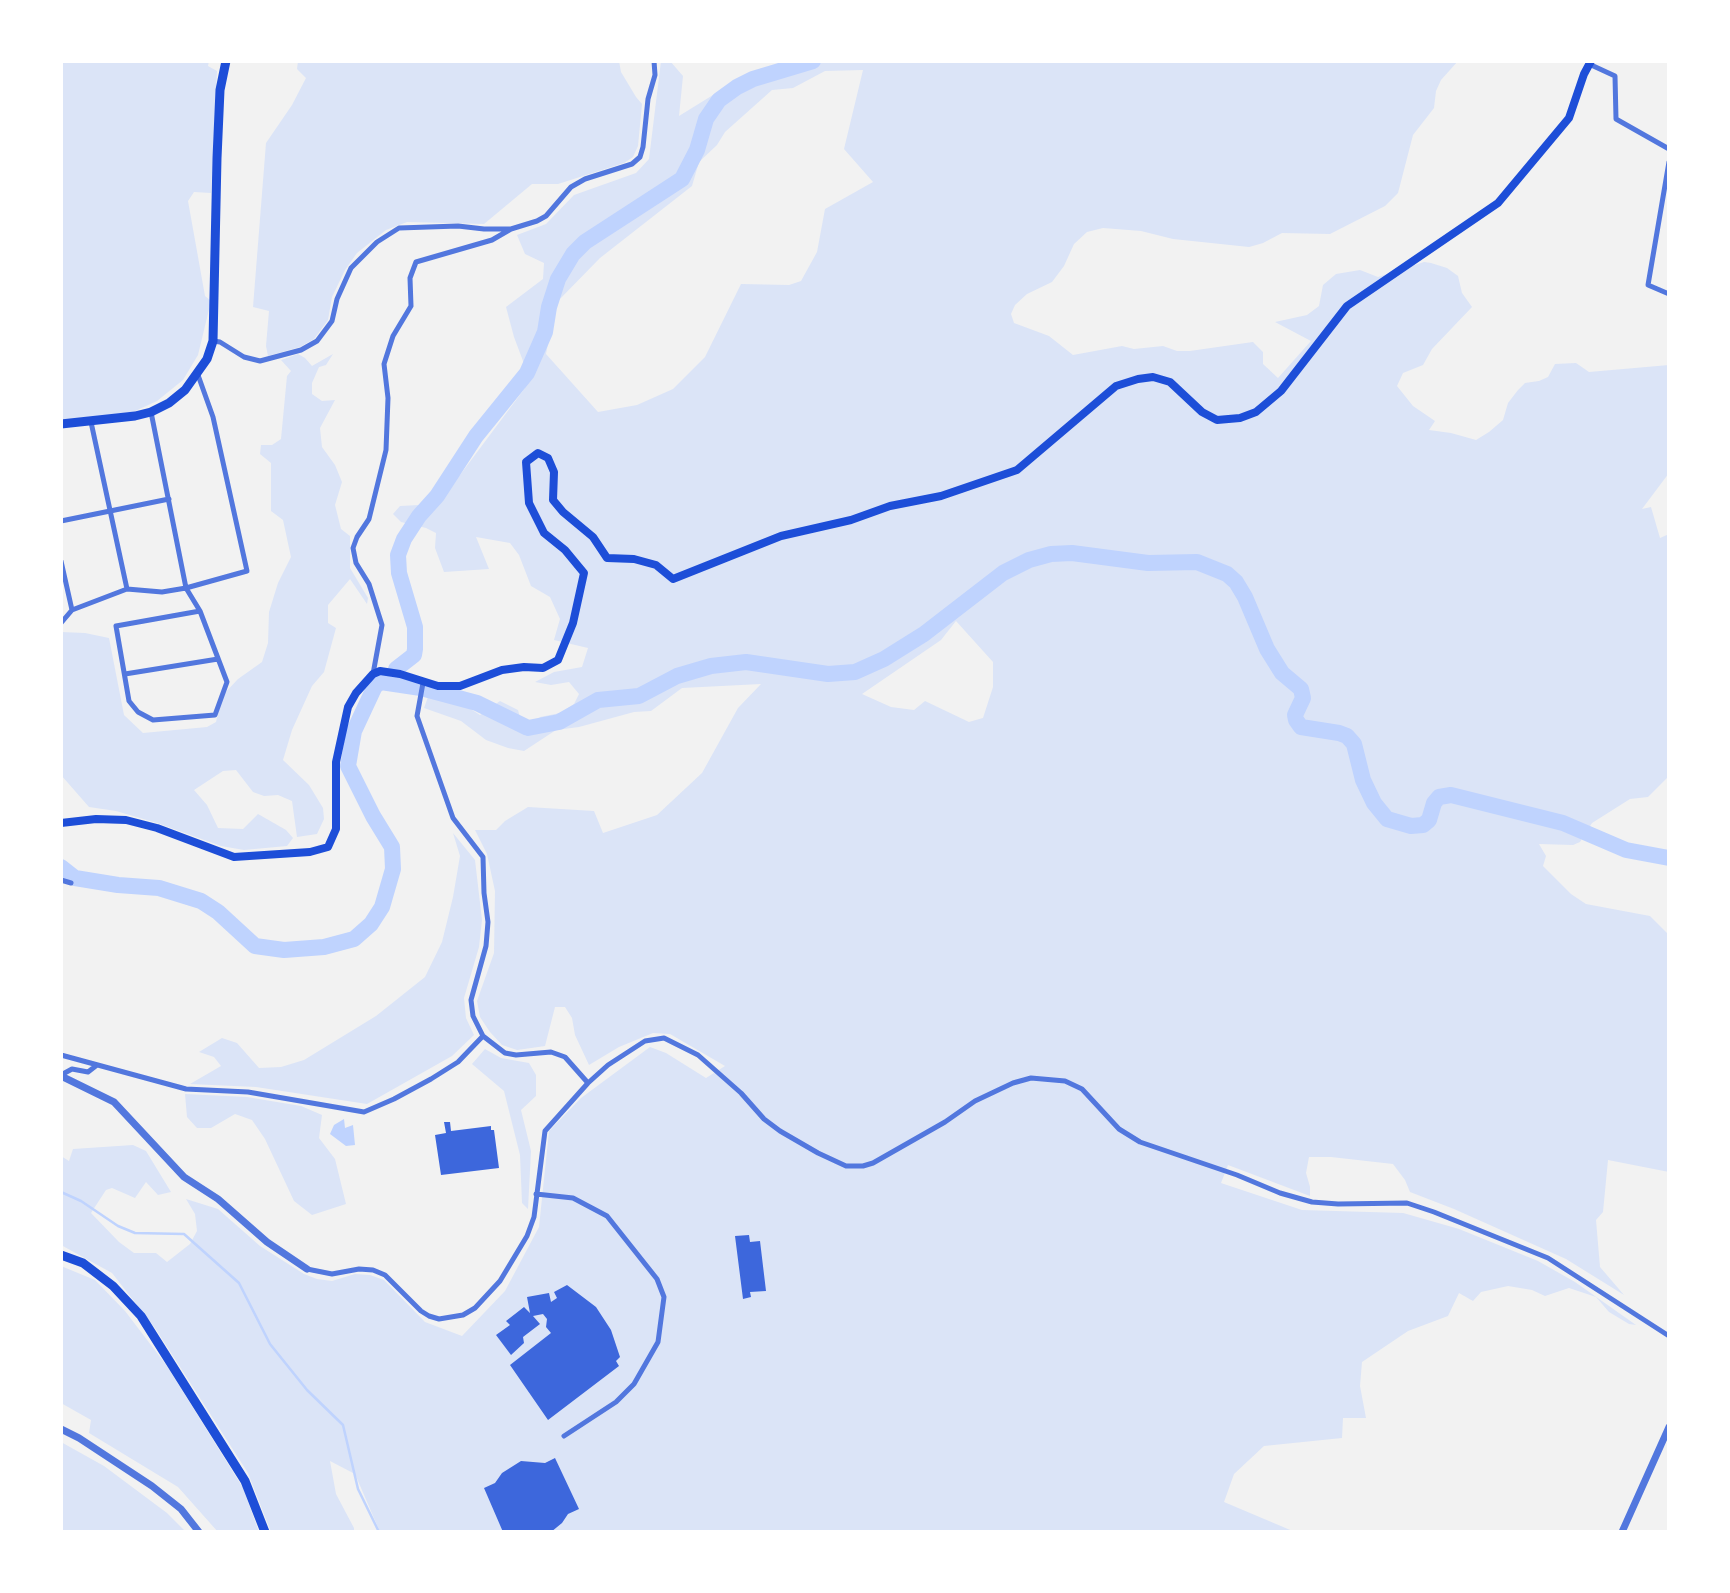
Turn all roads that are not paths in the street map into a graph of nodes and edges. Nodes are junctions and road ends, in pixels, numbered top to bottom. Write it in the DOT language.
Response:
graph roads {
  1 [pos="226,61"];
  2 [pos="654,61"];
  3 [pos="1590,63"];
  4 [pos="1669,149"];
  5 [pos="1669,162"];
  6 [pos="511,229"];
  7 [pos="1669,294"];
  8 [pos="213,341"];
  9 [pos="198,375"];
  10 [pos="151,412"];
  11 [pos="91,422"];
  12 [pos="61,424"];
  13 [pos="169,499"];
  14 [pos="110,510"];
  15 [pos="61,522"];
  16 [pos="61,561"];
  17 [pos="186,588"];
  18 [pos="127,589"];
  19 [pos="72,610"];
  20 [pos="200,611"];
  21 [pos="61,622"];
  22 [pos="218,659"];
  23 [pos="376,672"];
  24 [pos="125,674"];
  25 [pos="423,684"];
  26 [pos="61,823"];
  27 [pos="61,880"];
  28 [pos="71,883"];
  29 [pos="483,1036"];
  30 [pos="61,1055"];
  31 [pos="97,1065"];
  32 [pos="61,1076"];
  33 [pos="588,1083"];
  34 [pos="536,1194"];
  35 [pos="61,1255"];
  36 [pos="307,1269"];
  37 [pos="1669,1336"];
  38 [pos="1669,1427"];
  39 [pos="61,1429"];
  40 [pos="564,1436"];
  41 [pos="199,1532"];
  42 [pos="265,1532"];
  43 [pos="1622,1532"];
  1 -- 8 [label="main road"];
  2 -- 6 [label="street"];
  3 -- 4 [label="street"];
  3 -- 25 [label="main road"];
  5 -- 7 [label="street"];
  6 -- 8 [label="street"];
  6 -- 23 [label="street"];
  8 -- 9 [label="main road"];
  9 -- 10 [label="main road"];
  9 -- 17 [label="street"];
  10 -- 11 [label="main road"];
  10 -- 13 [label="street"];
  11 -- 12 [label="main road"];
  11 -- 14 [label="street"];
  13 -- 14 [label="street"];
  13 -- 17 [label="street"];
  14 -- 15 [label="street"];
  14 -- 18 [label="street"];
  16 -- 19 [label="street"];
  17 -- 18 [label="street"];
  17 -- 20 [label="street"];
  18 -- 19 [label="street"];
  19 -- 21 [label="street"];
  20 -- 22 [label="street"];
  20 -- 24 [label="street"];
  22 -- 24 [label="street"];
  22 -- 24 [label="street"];
  23 -- 25 [label="main road"];
  23 -- 26 [label="main road"];
  25 -- 29 [label="street"];
  27 -- 28 [label="street"];
  29 -- 31 [label="street"];
  29 -- 33 [label="street"];
  30 -- 31 [label="street"];
  31 -- 32 [label="street"];
  32 -- 36 [label="street"];
  33 -- 34 [label="street"];
  33 -- 37 [label="street"];
  34 -- 36 [label="street"];
  34 -- 40 [label="street"];
  35 -- 42 [label="main road"];
  38 -- 43 [label="street"];
  39 -- 41 [label="street"];
}
